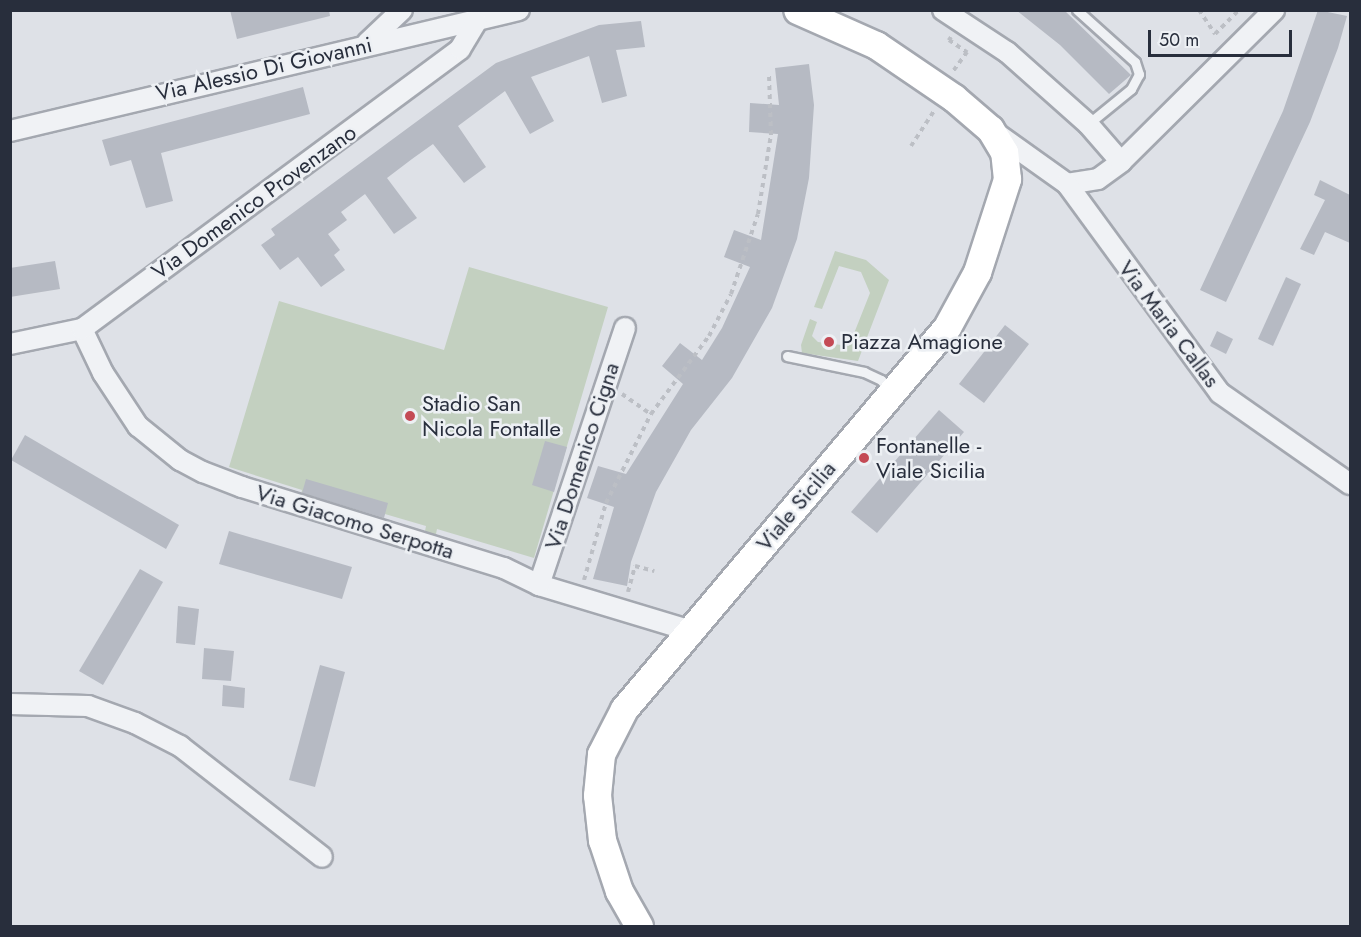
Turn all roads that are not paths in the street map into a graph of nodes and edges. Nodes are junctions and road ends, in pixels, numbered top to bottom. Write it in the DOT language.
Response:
graph roads {
  1 [pos="402,10"];
  2 [pos="519,10"];
  3 [pos="796,10"];
  4 [pos="943,10"];
  5 [pos="1077,10"];
  6 [pos="1274,10"];
  7 [pos="475,15"];
  8 [pos="364,46"];
  9 [pos="1088,124"];
  10 [pos="990,129"];
  11 [pos="10,130"];
  12 [pos="1120,162"];
  13 [pos="1067,184"];
  14 [pos="82,328"];
  15 [pos="625,328"];
  16 [pos="10,344"];
  17 [pos="787,356"];
  18 [pos="892,393"];
  19 [pos="1350,484"];
  20 [pos="539,585"];
  21 [pos="691,631"];
  22 [pos="10,704"];
  23 [pos="322,856"];
  24 [pos="639,927"];
  1 -- 8 [label="street"];
  2 -- 7 [label="street, Via Alessio Di Giovanni"];
  3 -- 10 [label="street, Viale Sicilia"];
  4 -- 9 [label="street"];
  5 -- 9 [label="lane"];
  6 -- 12 [label="street"];
  7 -- 8 [label="street, Via Alessio Di Giovanni"];
  7 -- 14 [label="street, Via Domenico Provenzano"];
  8 -- 11 [label="street, Via Alessio Di Giovanni"];
  9 -- 12 [label="street"];
  10 -- 13 [label="street, Via Maria Callas"];
  10 -- 18 [label="street, Viale Sicilia"];
  12 -- 13 [label="street"];
  13 -- 19 [label="street, Via Maria Callas"];
  14 -- 16 [label="street, Via Domenico Provenzano"];
  14 -- 20 [label="street, Via Giacomo Serpotta"];
  15 -- 20 [label="street, Via Domenico Cigna"];
  17 -- 18 [label="lane"];
  18 -- 21 [label="street, Viale Sicilia"];
  20 -- 21 [label="street, Via Giacomo Serpotta"];
  21 -- 24 [label="street, Viale Sicilia"];
  22 -- 23 [label="street"];
}
